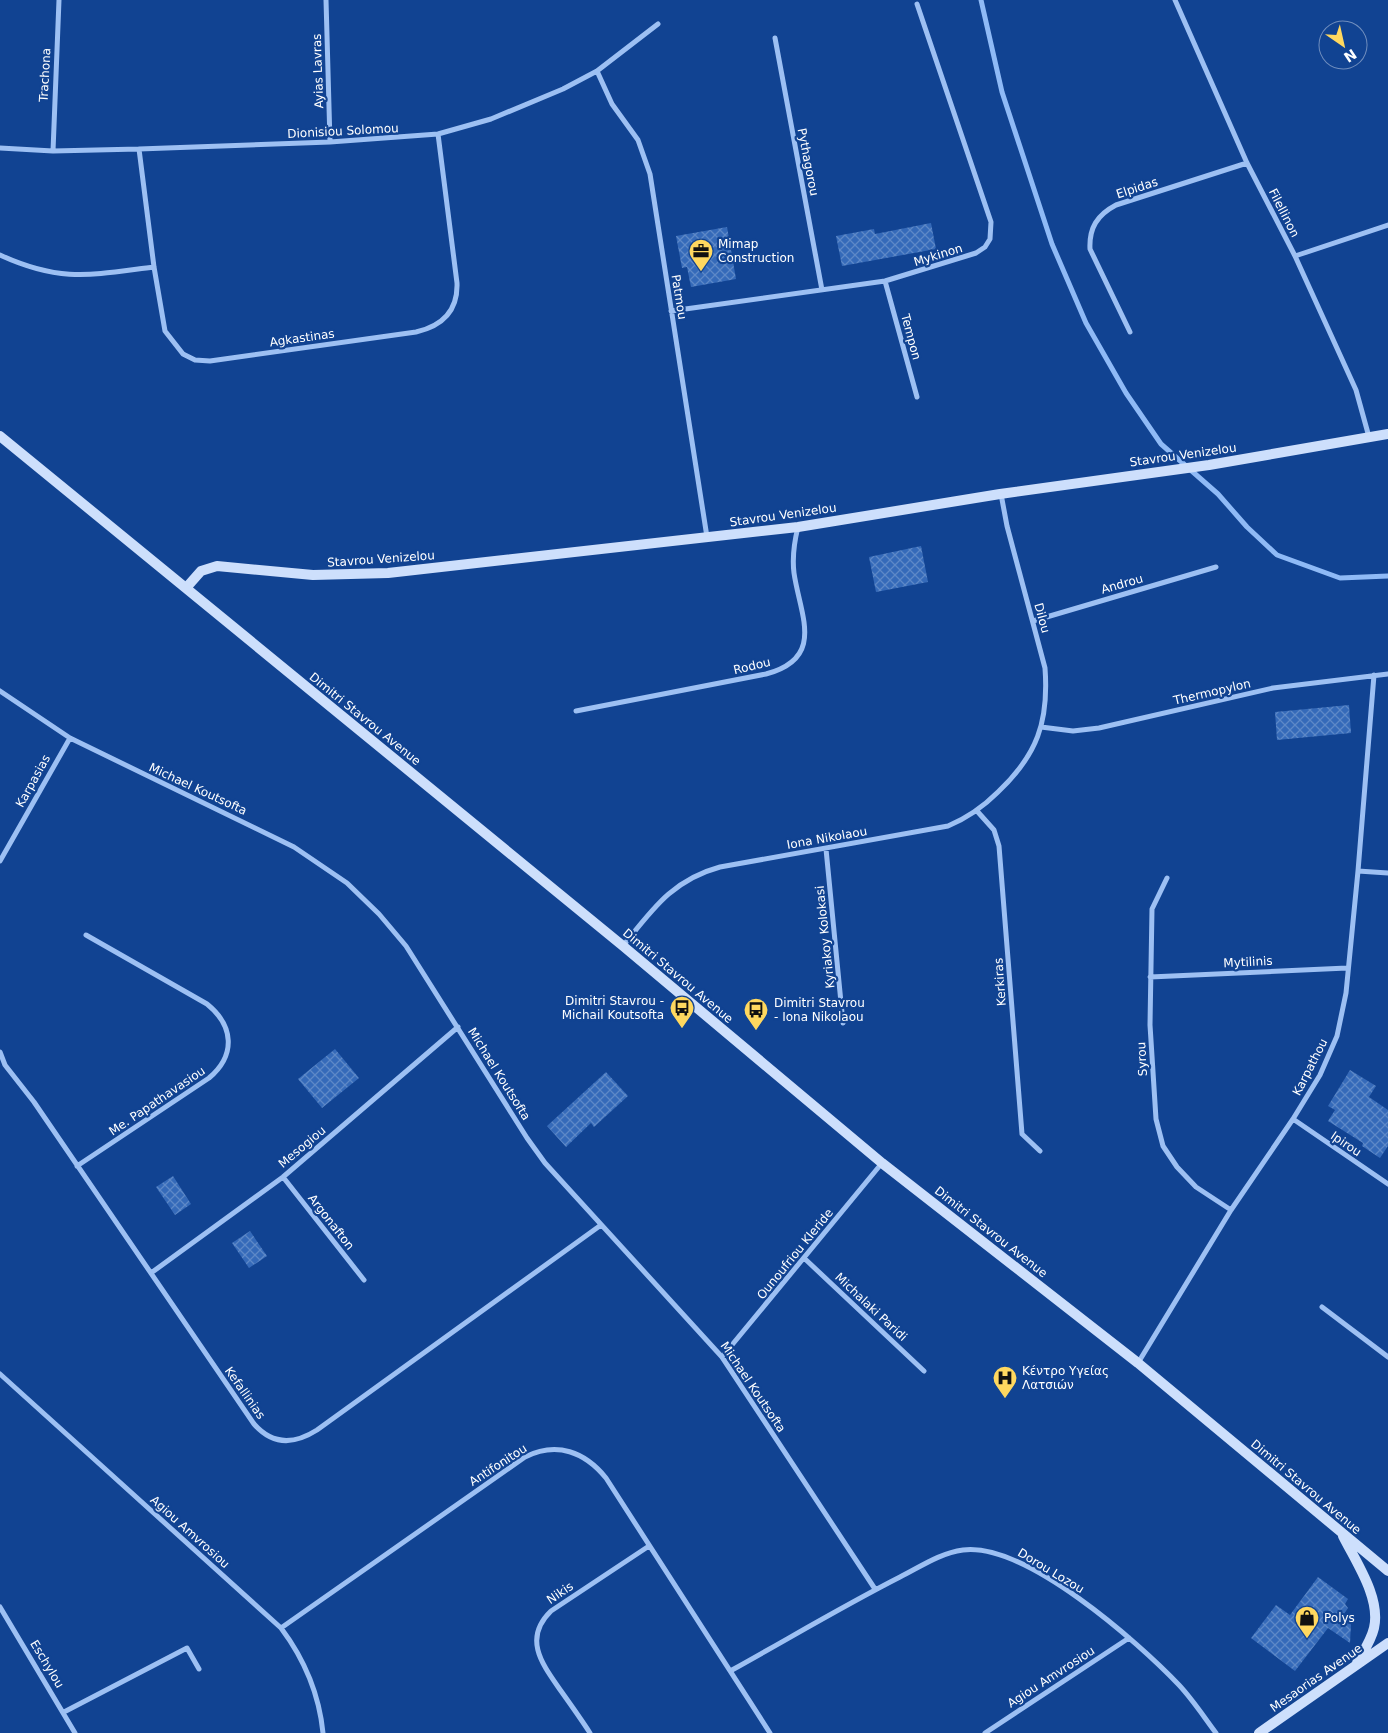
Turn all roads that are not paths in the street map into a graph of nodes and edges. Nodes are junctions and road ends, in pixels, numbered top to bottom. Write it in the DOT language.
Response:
graph roads {
  1 [pos="59,0"];
  2 [pos="326,0"];
  3 [pos="1175,0"];
  4 [pos="917,4"];
  5 [pos="658,24"];
  6 [pos="775,38"];
  7 [pos="598,71"];
  8 [pos="438,134"];
  9 [pos="330,142"];
  10 [pos="0,148"];
  11 [pos="139,149"];
  12 [pos="53,151"];
  13 [pos="1247,163"];
  14 [pos="1388,225"];
  15 [pos="0,255"];
  16 [pos="1295,256"];
  17 [pos="154,266"];
  18 [pos="885,281"];
  19 [pos="822,290"];
  20 [pos="671,311"];
  21 [pos="1130,332"];
  22 [pos="918,398"];
  23 [pos="1388,434"];
  24 [pos="1369,437"];
  25 [pos="1,438"];
  26 [pos="1000,494"];
  27 [pos="798,527"];
  28 [pos="707,538"];
  29 [pos="1216,567"];
  30 [pos="186,588"];
  31 [pos="1033,621"];
  32 [pos="1388,674"];
  33 [pos="1374,675"];
  34 [pos="0,691"];
  35 [pos="576,712"];
  36 [pos="1041,727"];
  37 [pos="70,738"];
  38 [pos="1034,749"];
  39 [pos="977,811"];
  40 [pos="826,849"];
  41 [pos="0,861"];
  42 [pos="1358,872"];
  43 [pos="1388,872"];
  44 [pos="1167,878"];
  45 [pos="86,935"];
  46 [pos="622,946"];
  47 [pos="1348,968"];
  48 [pos="1150,977"];
  49 [pos="843,1023"];
  50 [pos="458,1027"];
  51 [pos="0,1052"];
  52 [pos="2,1066"];
  53 [pos="1293,1119"];
  54 [pos="1040,1151"];
  55 [pos="882,1163"];
  56 [pos="77,1166"];
  57 [pos="283,1176"];
  58 [pos="1388,1184"];
  59 [pos="1232,1210"];
  60 [pos="600,1225"];
  61 [pos="804,1258"];
  62 [pos="151,1273"];
  63 [pos="364,1280"];
  64 [pos="1322,1307"];
  65 [pos="722,1357"];
  66 [pos="1388,1357"];
  67 [pos="1138,1363"];
  68 [pos="924,1371"];
  69 [pos="0,1374"];
  70 [pos="1341,1532"];
  71 [pos="649,1546"];
  72 [pos="1388,1571"];
  73 [pos="875,1589"];
  74 [pos="0,1607"];
  75 [pos="281,1628"];
  76 [pos="1129,1638"];
  77 [pos="1388,1643"];
  78 [pos="1355,1666"];
  79 [pos="199,1669"];
  80 [pos="732,1670"];
  81 [pos="64,1712"];
  82 [pos="75,1733"];
  83 [pos="324,1733"];
  84 [pos="590,1733"];
  85 [pos="770,1733"];
  86 [pos="985,1733"];
  87 [pos="1216,1733"];
  88 [pos="1258,1733"];
  1 -- 12 [label="street, Trachona"];
  2 -- 9 [label="street, Ayias Lavras"];
  3 -- 13 [label="street, Filellinon"];
  4 -- 18 [label="street, Mykinon"];
  5 -- 7 [label="street, Dionisiou Solomou"];
  6 -- 19 [label="street, Pythagorou"];
  7 -- 8 [label="street, Dionisiou Solomou"];
  7 -- 20 [label="street, Patmou"];
  8 -- 9 [label="street, Dionisiou Solomou"];
  8 -- 17 [label="street, Agkastinas"];
  9 -- 11 [label="street, Dionisiou Solomou"];
  10 -- 12 [label="street, Dionisiou Solomou"];
  11 -- 12 [label="street, Dionisiou Solomou"];
  11 -- 17 [label="street, Agkastinas"];
  13 -- 16 [label="street, Filellinon"];
  13 -- 21 [label="street, Elpidas"];
  14 -- 16 [label="street"];
  15 -- 17 [label="street"];
  16 -- 24 [label="street, Filellinon"];
  18 -- 19 [label="street, Mykinon"];
  18 -- 22 [label="street, Tempon"];
  19 -- 20 [label="street, Mykinon"];
  20 -- 28 [label="street, Patmou"];
  23 -- 24 [label="main road, Stavrou Venizelou"];
  24 -- 26 [label="main road, Stavrou Venizelou"];
  25 -- 30 [label="main road, Dimitri Stavrou Avenue"];
  26 -- 27 [label="main road, Stavrou Venizelou"];
  26 -- 31 [label="street, Dilou"];
  27 -- 28 [label="main road, Stavrou Venizelou"];
  27 -- 35 [label="street, Rodou"];
  28 -- 30 [label="main road, Stavrou Venizelou"];
  29 -- 31 [label="street, Androu"];
  30 -- 46 [label="main road, Dimitri Stavrou Avenue"];
  31 -- 36 [label="street, Dilou"];
  32 -- 33 [label="street, Thermopylon"];
  33 -- 36 [label="street, Thermopylon"];
  33 -- 42 [label="street, Karpathou"];
  34 -- 37 [label="street, Michael Koutsofta"];
  36 -- 38 [label="street, Dilou"];
  37 -- 41 [label="street, Karpasias"];
  37 -- 50 [label="street, Michael Koutsofta"];
  38 -- 39 [label="street, Iona Nikolaou"];
  39 -- 40 [label="street, Iona Nikolaou"];
  39 -- 54 [label="street, Kerkiras"];
  40 -- 46 [label="street, Iona Nikolaou"];
  40 -- 49 [label="street, Kyriakoy Kolokasi"];
  42 -- 43 [label="street"];
  42 -- 47 [label="street, Karpathou"];
  44 -- 48 [label="street, Syrou"];
  45 -- 56 [label="street, Me. Papathavasiou"];
  46 -- 55 [label="main road, Dimitri Stavrou Avenue"];
  47 -- 48 [label="street, Mytilinis"];
  47 -- 53 [label="street, Karpathou"];
  48 -- 59 [label="street, Syrou"];
  50 -- 57 [label="street, Mesogiou"];
  50 -- 60 [label="street, Michael Koutsofta"];
  51 -- 52 [label="street, Kefallinias"];
  52 -- 56 [label="street, Kefallinias"];
  53 -- 58 [label="street, Ipirou"];
  53 -- 59 [label="street, Karpathou"];
  55 -- 61 [label="street, Ounoufriou Kleride"];
  55 -- 67 [label="main road, Dimitri Stavrou Avenue"];
  56 -- 62 [label="street, Kefallinias"];
  57 -- 62 [label="street, Mesogiou"];
  57 -- 63 [label="street, Argonafton"];
  59 -- 67 [label="street, Karpathou"];
  60 -- 62 [label="street, Kefallinias"];
  60 -- 65 [label="street, Michael Koutsofta"];
  61 -- 65 [label="street, Ounoufriou Kleride"];
  61 -- 68 [label="street, Michalaki Paridi"];
  64 -- 66 [label="street"];
  65 -- 73 [label="street, Michael Koutsofta"];
  67 -- 70 [label="main road, Dimitri Stavrou Avenue"];
  69 -- 75 [label="street, Agiou Amvrosiou"];
  70 -- 72 [label="main road, Dimitri Stavrou Avenue"];
  70 -- 78 [label="main road"];
  71 -- 75 [label="street, Antifonitou"];
  71 -- 80 [label="street, Antifonitou"];
  71 -- 84 [label="street, Nikis"];
  73 -- 76 [label="street, Dorou Lozou"];
  73 -- 80 [label="street, Dorou Lozou"];
  74 -- 81 [label="street, Eschylou"];
  75 -- 83 [label="street, Agiou Amvrosiou"];
  76 -- 86 [label="street, Agiou Amvrosiou"];
  76 -- 87 [label="street, Dorou Lozou"];
  77 -- 78 [label="main road, Mesaorias Avenue"];
  78 -- 88 [label="main road, Mesaorias Avenue"];
  79 -- 81 [label="street"];
  80 -- 85 [label="street, Antifonitou"];
  81 -- 82 [label="street, Eschylou"];
}
